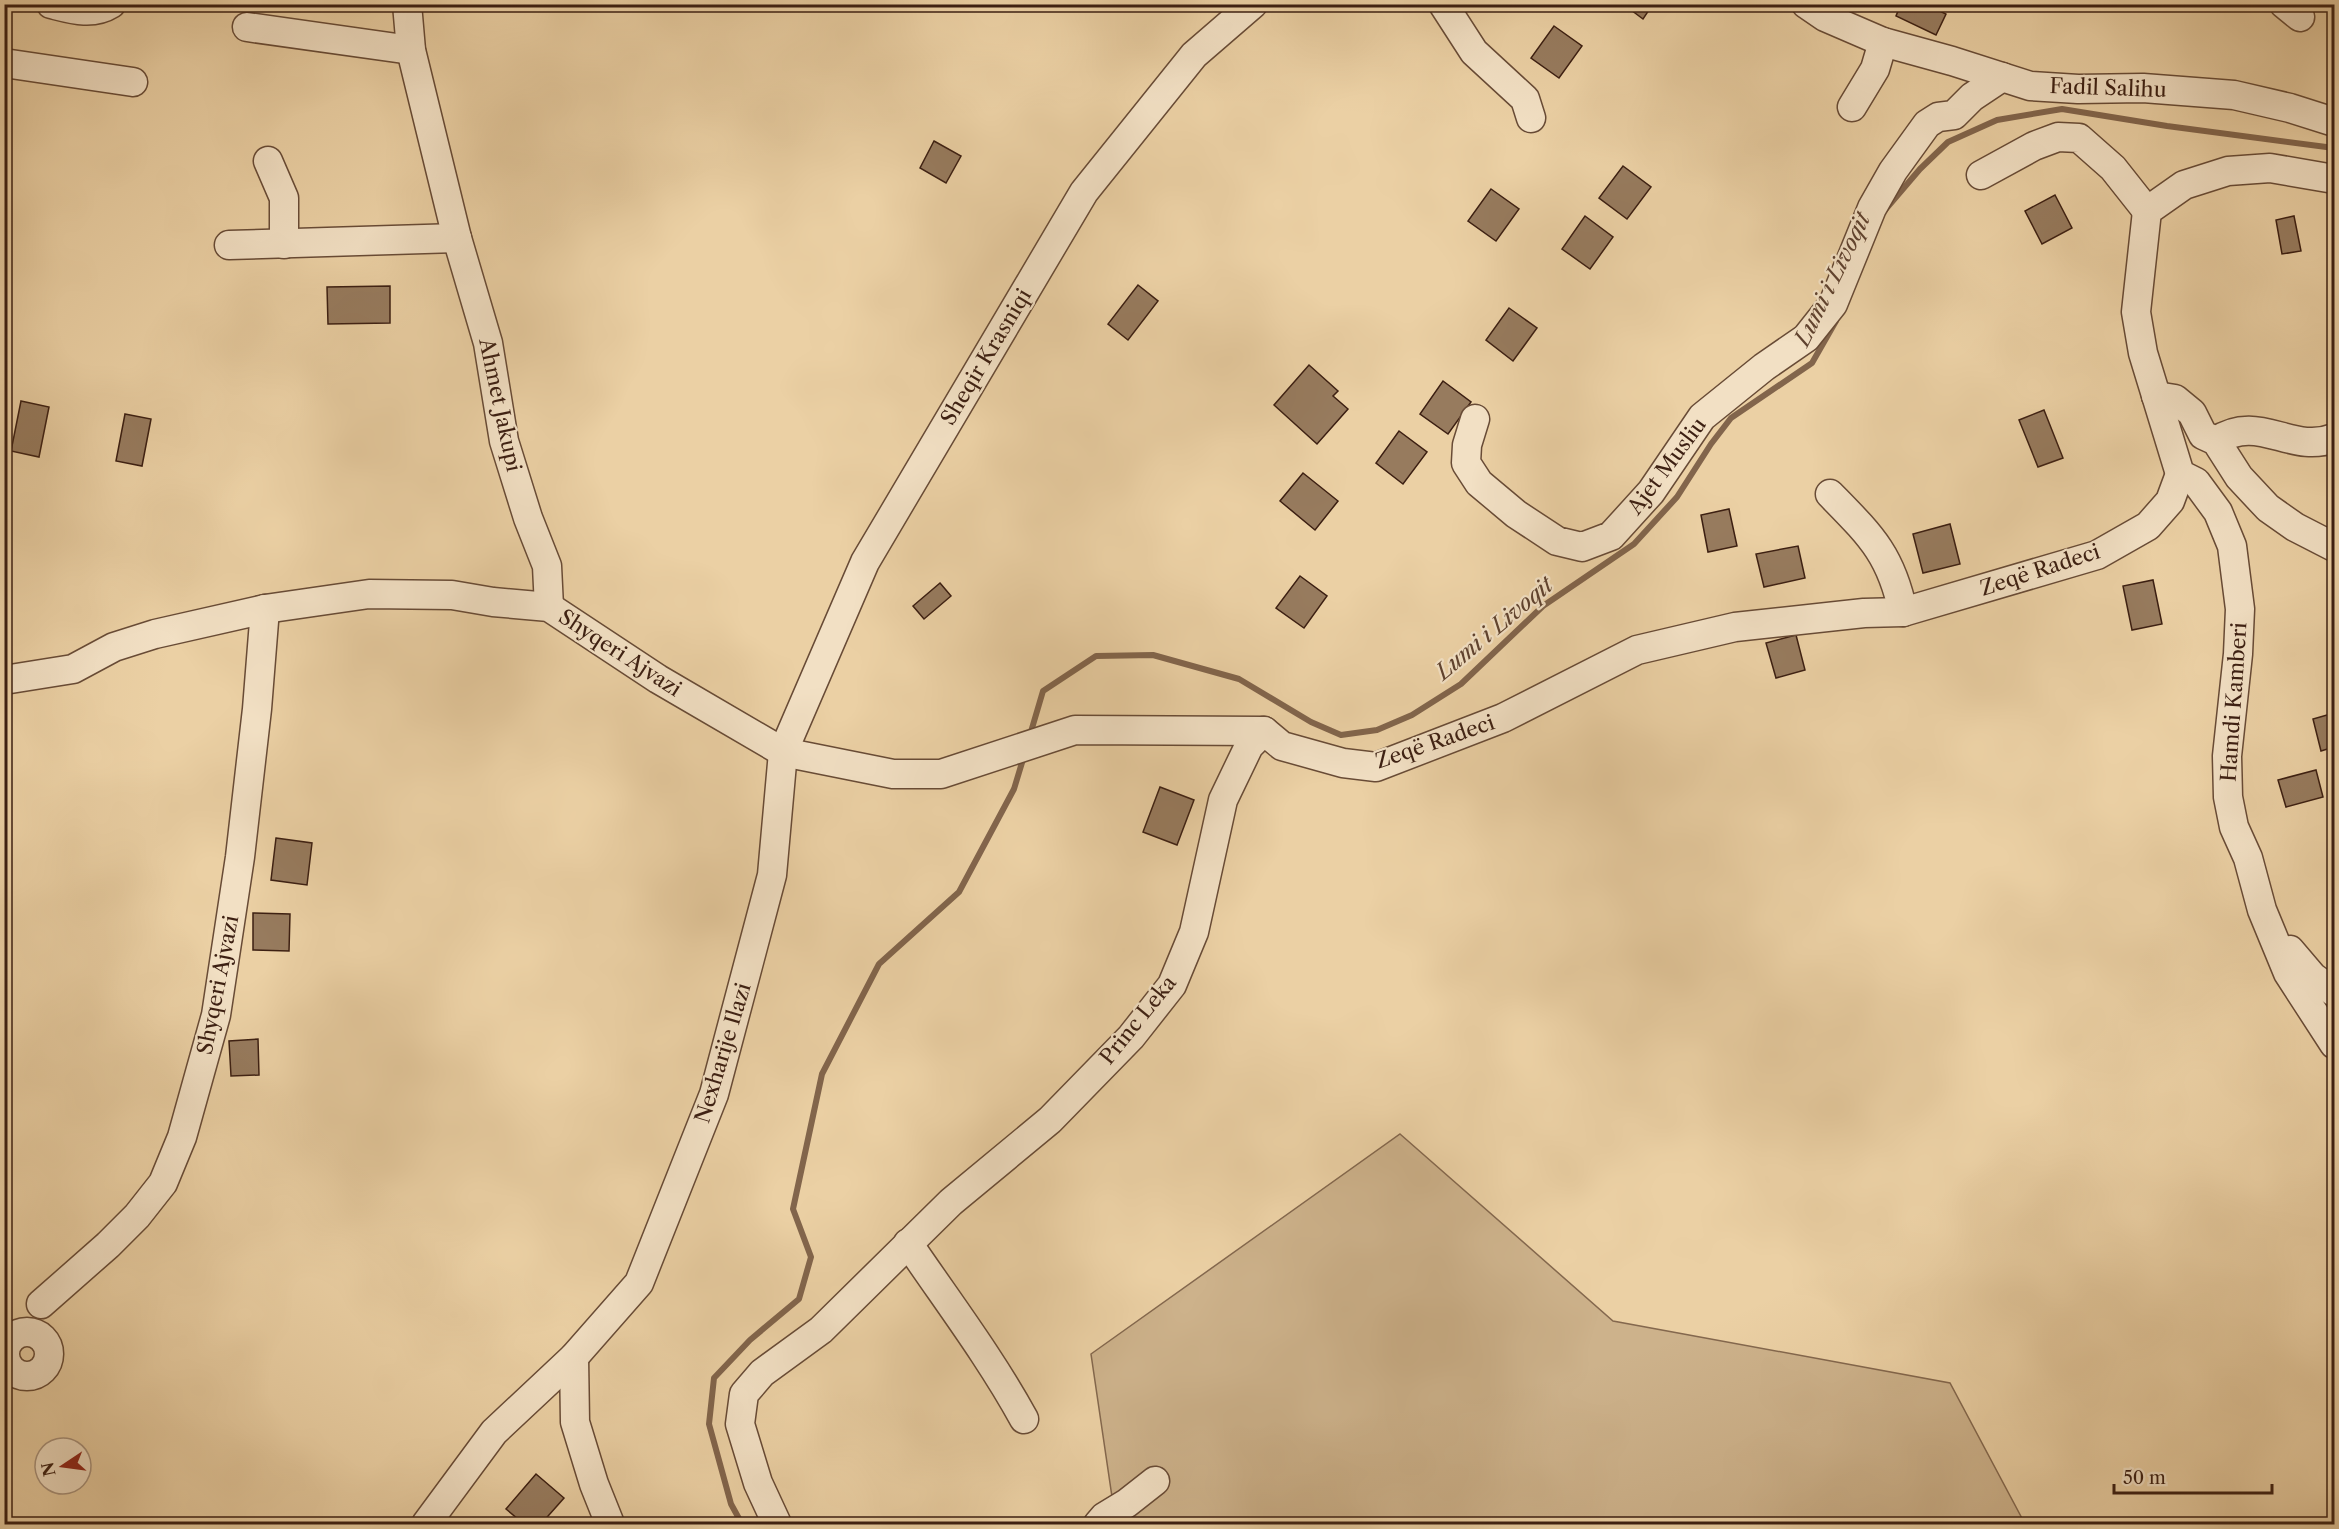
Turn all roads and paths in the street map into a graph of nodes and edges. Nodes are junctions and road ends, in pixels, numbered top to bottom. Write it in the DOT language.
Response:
graph roads {
  1 [pos="51,4"];
  2 [pos="111,4"];
  3 [pos="407,4"];
  4 [pos="1253,4"];
  5 [pos="1443,4"];
  6 [pos="1806,4"];
  7 [pos="247,27"];
  8 [pos="1883,42"];
  9 [pos="411,50"];
  10 [pos="4,63"];
  11 [pos="2002,77"];
  12 [pos="133,82"];
  13 [pos="1852,108"];
  14 [pos="1531,118"];
  15 [pos="2334,122"];
  16 [pos="268,161"];
  17 [pos="1981,175"];
  18 [pos="2334,179"];
  19 [pos="2147,211"];
  20 [pos="457,238"];
  21 [pos="284,244"];
  22 [pos="229,245"];
  23 [pos="2156,396"];
  24 [pos="1475,419"];
  25 [pos="2334,438"];
  26 [pos="2216,441"];
  27 [pos="2180,474"];
  28 [pos="1830,494"];
  29 [pos="2334,547"];
  30 [pos="549,607"];
  31 [pos="265,609"];
  32 [pos="1903,612"];
  33 [pos="4,680"];
  34 [pos="1263,731"];
  35 [pos="783,752"];
  36 [pos="2271,933"];
  37 [pos="2334,992"];
  38 [pos="2334,1044"];
  39 [pos="908,1243"];
  40 [pos="41,1304"];
  41 [pos="574,1357"];
  42 [pos="1024,1419"];
  43 [pos="1155,1482"];
  44 [pos="426,1524"];
  45 [pos="610,1524"];
  46 [pos="777,1524"];
  47 [pos="1098,1524"];
  1 -- 2 [label="street"];
  3 -- 9 [label="street, Ahmet Jakupi"];
  4 -- 35 [label="street, Sheqir Krasniqi"];
  5 -- 14 [label="street"];
  6 -- 8 [label="street, Fadil Salihu"];
  7 -- 9 [label="street"];
  8 -- 11 [label="street, Fadil Salihu"];
  8 -- 13 [label="street"];
  9 -- 20 [label="street, Ahmet Jakupi"];
  10 -- 12 [label="street"];
  11 -- 15 [label="street, Fadil Salihu"];
  11 -- 24 [label="street, Ajet Musliu"];
  16 -- 21 [label="street"];
  17 -- 19 [label="street"];
  18 -- 19 [label="street"];
  19 -- 23 [label="street"];
  20 -- 21 [label="street"];
  20 -- 30 [label="street, Ahmet Jakupi"];
  21 -- 22 [label="street"];
  23 -- 26 [label="street"];
  23 -- 27 [label="street"];
  25 -- 26 [label="street"];
  26 -- 29 [label="street"];
  27 -- 32 [label="street, Zeqë Radeci"];
  27 -- 36 [label="street, Hamdi Kamberi"];
  28 -- 32 [label="street"];
  30 -- 31 [label="street, Shyqeri Ajvazi"];
  30 -- 35 [label="street, Shyqeri Ajvazi"];
  31 -- 33 [label="street, Shyqeri Ajvazi"];
  31 -- 40 [label="street, Shyqeri Ajvazi"];
  32 -- 34 [label="street, Zeqë Radeci"];
  34 -- 35 [label="street"];
  34 -- 39 [label="street, Princ Leka"];
  35 -- 41 [label="street, Nexharije Ilazi"];
  36 -- 37 [label="street"];
  36 -- 38 [label="street, Hamdi Kamberi"];
  39 -- 42 [label="street"];
  39 -- 46 [label="street, Princ Leka"];
  41 -- 44 [label="street, Nexharije Ilazi"];
  41 -- 45 [label="street"];
  43 -- 47 [label="street"];
}
